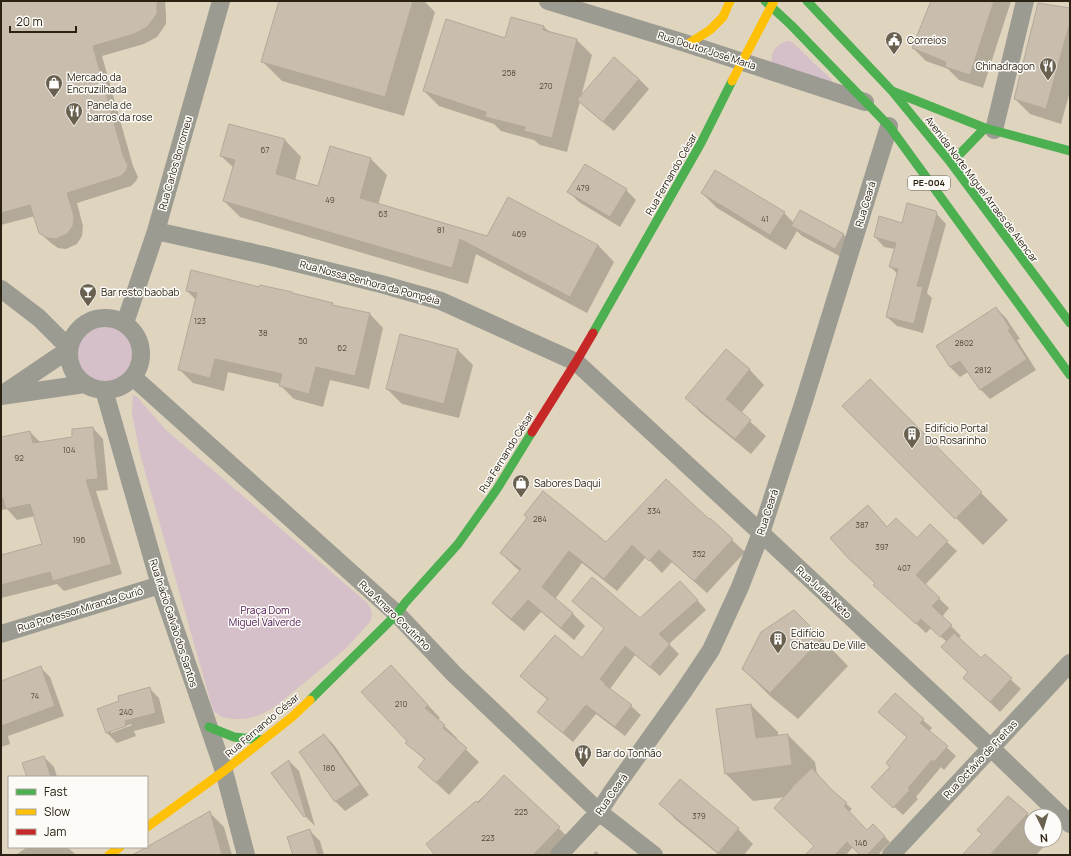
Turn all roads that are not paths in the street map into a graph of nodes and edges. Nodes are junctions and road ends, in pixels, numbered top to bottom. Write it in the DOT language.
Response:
graph roads {
  1 [pos="221,1"];
  2 [pos="548,1"];
  3 [pos="730,1"];
  4 [pos="807,1"];
  5 [pos="1025,1"];
  6 [pos="770,3"];
  7 [pos="688,44"];
  8 [pos="742,61"];
  9 [pos="892,91"];
  10 [pos="865,102"];
  11 [pos="889,126"];
  12 [pos="989,129"];
  13 [pos="1070,151"];
  14 [pos="951,163"];
  15 [pos="156,231"];
  16 [pos="1,289"];
  17 [pos="1070,323"];
  18 [pos="125,324"];
  19 [pos="69,347"];
  20 [pos="576,362"];
  21 [pos="1070,375"];
  22 [pos="133,377"];
  23 [pos="84,384"];
  24 [pos="104,390"];
  25 [pos="1,396"];
  26 [pos="761,533"];
  27 [pos="160,585"];
  28 [pos="397,614"];
  29 [pos="1,634"];
  30 [pos="1070,664"];
  31 [pos="209,727"];
  32 [pos="262,740"];
  33 [pos="991,748"];
  34 [pos="224,771"];
  35 [pos="599,812"];
  36 [pos="1070,824"];
  37 [pos="148,826"];
  38 [pos="119,848"];
  39 [pos="109,855"];
  40 [pos="246,855"];
  41 [pos="559,855"];
  42 [pos="654,855"];
  43 [pos="891,855"];
  1 -- 15 [label="street, Rua Carlos Borromeu"];
  2 -- 7 [label="street, Rua Doutor José Maria"];
  3 -- 7 [label="street"];
  4 -- 9 [label="street, Avenida Norte Miguel Arraes de Alencar / PE-004"];
  5 -- 12 [label="street"];
  6 -- 8 [label="street, Rua Fernando César"];
  6 -- 10 [label="street, PE-004"];
  7 -- 8 [label="street, Rua Doutor José Maria"];
  8 -- 10 [label="street, Rua Doutor José Maria"];
  8 -- 20 [label="street, Rua Fernando César"];
  9 -- 12 [label="street"];
  9 -- 14 [label="street, Avenida Norte Miguel Arraes de Alencar / PE-004"];
  10 -- 11 [label="street, PE-004"];
  11 -- 21 [label="street, PE-004"];
  11 -- 26 [label="street, Rua Ceará"];
  12 -- 13 [label="street"];
  12 -- 14 [label="street"];
  14 -- 17 [label="street, Avenida Norte Miguel Arraes de Alencar / PE-004"];
  15 -- 18 [label="street, Rua Carlos Borromeu"];
  15 -- 20 [label="street, Rua Nossa Senhora da Pompéia"];
  16 -- 19 [label="street"];
  18 -- 19 [label="street"];
  18 -- 22 [label="street"];
  19 -- 23 [label="street"];
  19 -- 25 [label="street"];
  20 -- 26 [label="street, Rua Julião Neto"];
  20 -- 28 [label="street, Rua Fernando César"];
  22 -- 24 [label="street"];
  22 -- 28 [label="street, Rua Amaro Coutinho"];
  23 -- 24 [label="street"];
  23 -- 25 [label="street"];
  24 -- 27 [label="street, Rua Inácio Galvão dos Santos"];
  26 -- 33 [label="street, Rua Julião Neto"];
  26 -- 35 [label="street, Rua Ceará"];
  27 -- 29 [label="street, Rua Professor Miranda Curió"];
  27 -- 31 [label="street, Rua Inácio Galvão dos Santos"];
  28 -- 32 [label="street, Rua Fernando César"];
  28 -- 35 [label="street, Rua Amaro Coutinho"];
  30 -- 33 [label="street, Rua Octávio de Freitas"];
  31 -- 32 [label="street"];
  31 -- 34 [label="street, Rua Inácio Galvão dos Santos"];
  32 -- 34 [label="street, Rua Fernando César"];
  33 -- 36 [label="street, Rua Julião Neto"];
  33 -- 43 [label="street, Rua Octávio de Freitas"];
  34 -- 37 [label="street, Rua Fernando César"];
  34 -- 40 [label="street, Rua Inácio Galvão dos Santos"];
  35 -- 41 [label="street, Rua Ceará"];
  35 -- 42 [label="street, Rua Amaro Coutinho"];
  38 -- 39 [label="street"];
}
